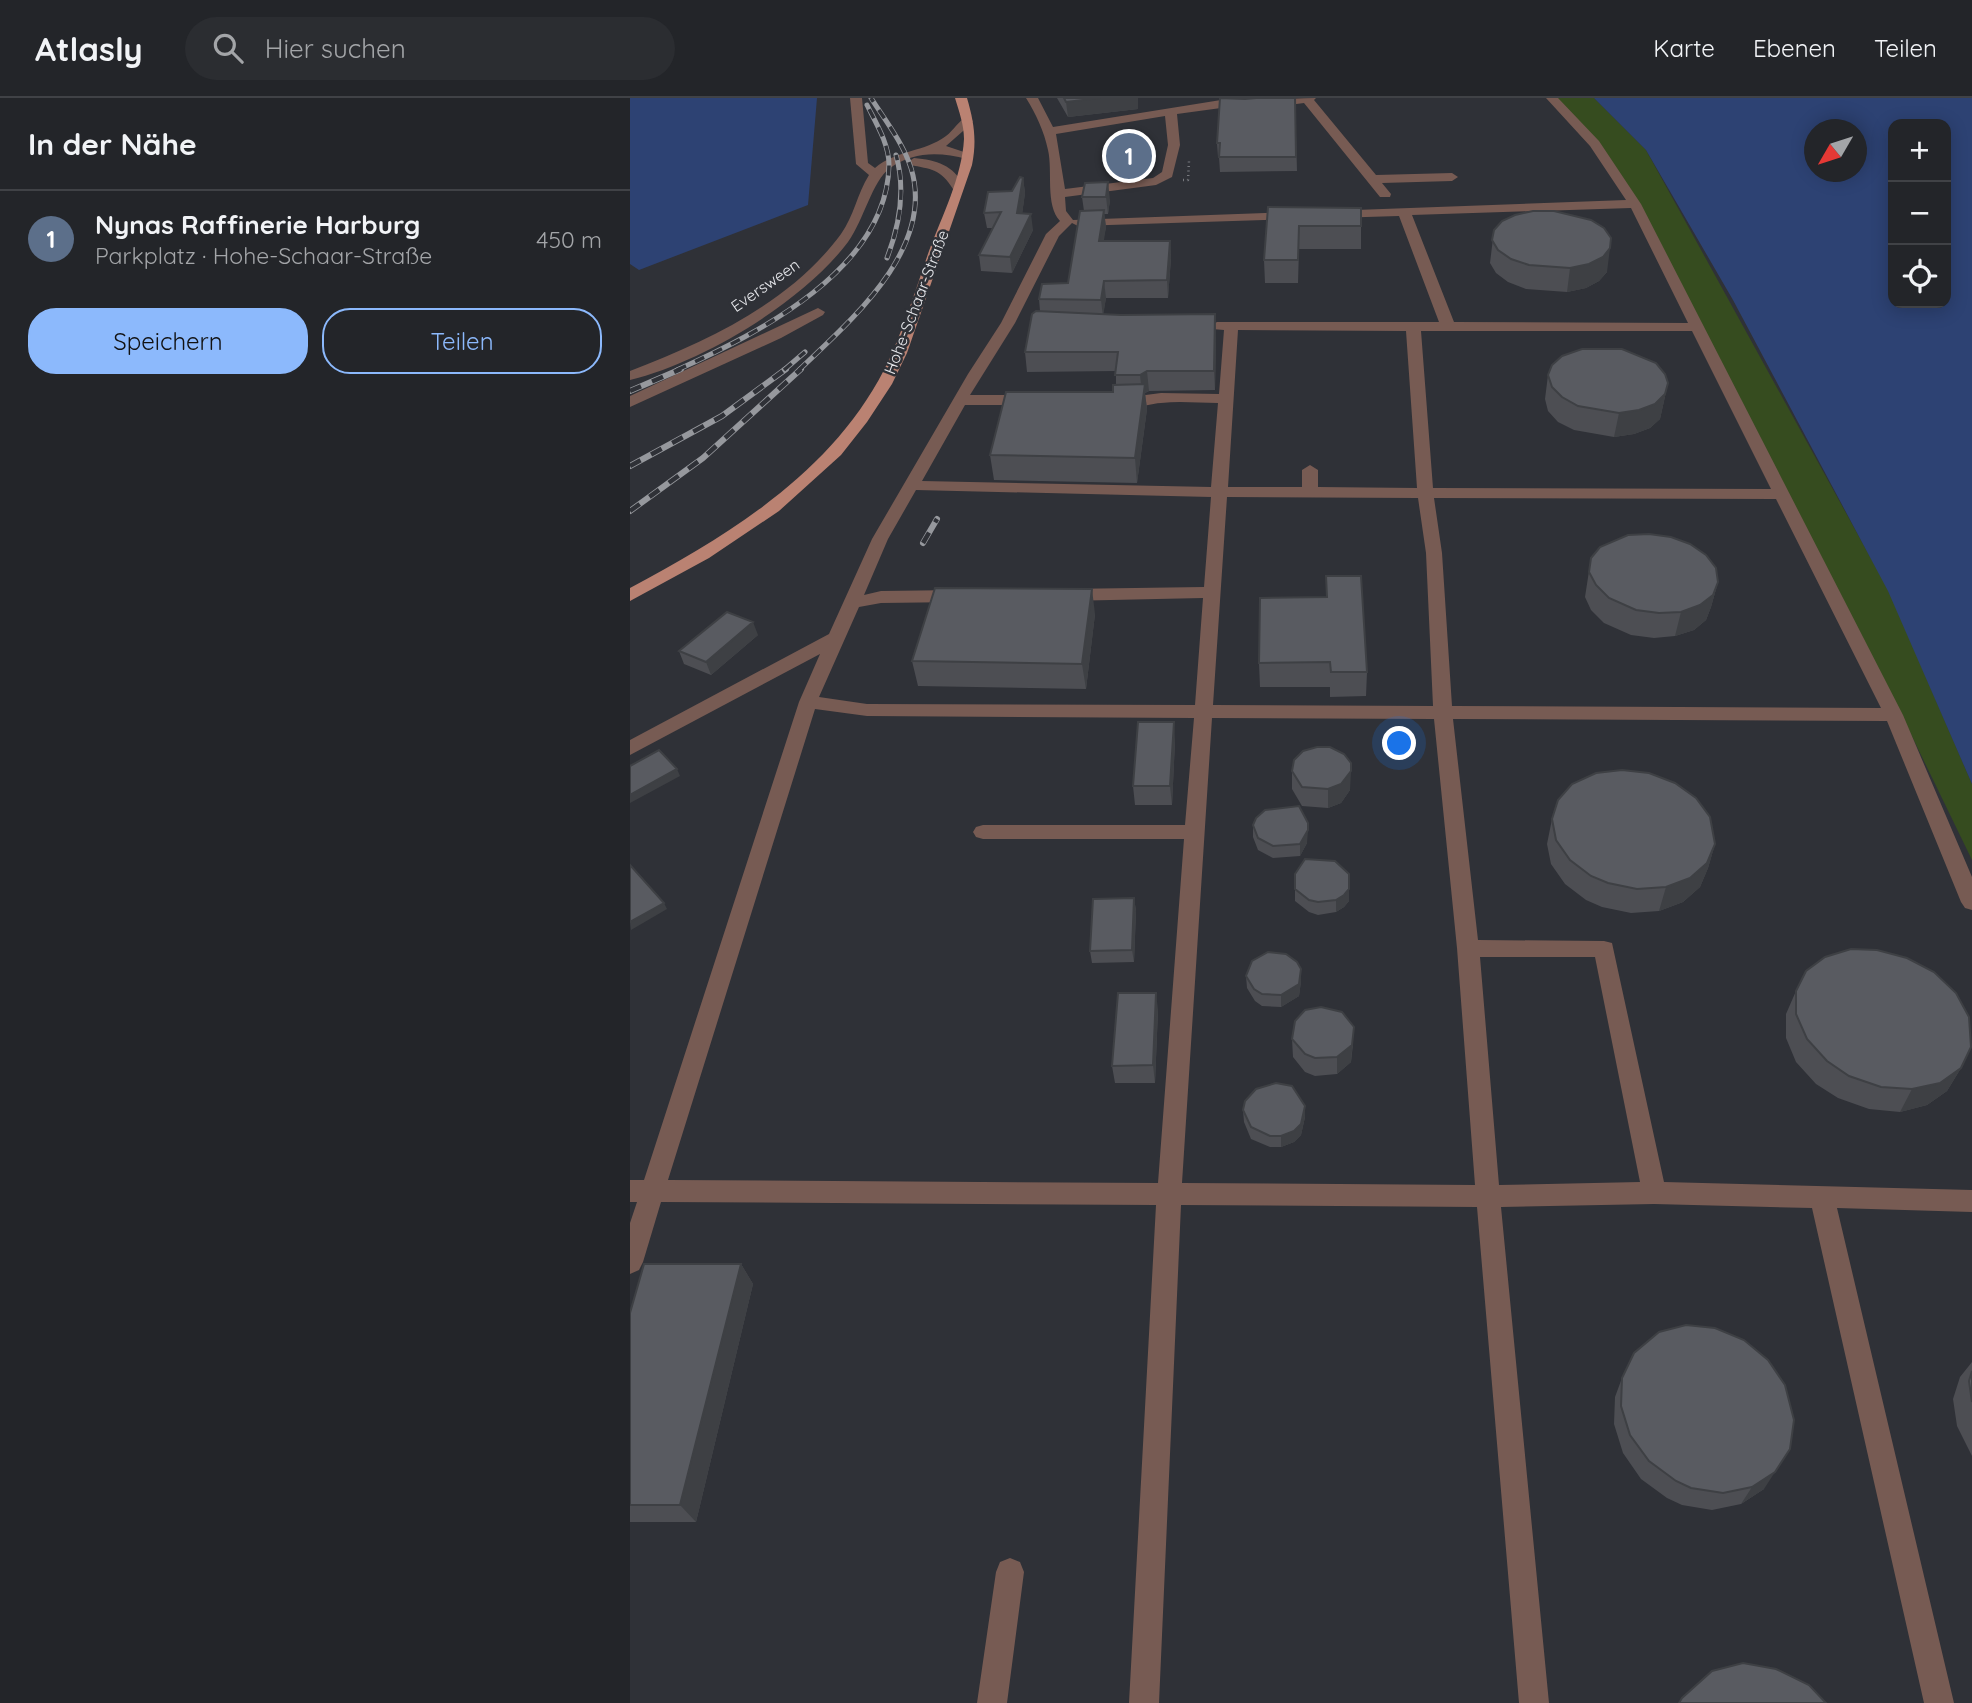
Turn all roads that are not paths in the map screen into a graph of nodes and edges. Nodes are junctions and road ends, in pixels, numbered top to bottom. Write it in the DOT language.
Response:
graph roads {
  1 [pos="856,98"];
  2 [pos="961,98"];
  3 [pos="1032,98"];
  4 [pos="1552,98"];
  5 [pos="1309,99"];
  6 [pos="1218,101"];
  7 [pos="1171,113"];
  8 [pos="967,121"];
  9 [pos="1050,131"];
  10 [pos="933,149"];
  11 [pos="964,149"];
  12 [pos="914,162"];
  13 [pos="875,174"];
  14 [pos="1452,177"];
  15 [pos="1373,179"];
  16 [pos="958,186"];
  17 [pos="1060,194"];
  18 [pos="1385,194"];
  19 [pos="1635,204"];
  20 [pos="1404,211"];
  21 [pos="1067,221"];
  22 [pos="818,312"];
  23 [pos="1413,325"];
  24 [pos="1203,326"];
  25 [pos="1448,326"];
  26 [pos="1231,327"];
  27 [pos="1698,327"];
  28 [pos="630,376"];
  29 [pos="1226,399"];
  30 [pos="960,400"];
  31 [pos="1046,400"];
  32 [pos="1101,401"];
  33 [pos="630,402"];
  34 [pos="1310,470"];
  35 [pos="913,485"];
  36 [pos="1220,492"];
  37 [pos="1310,492"];
  38 [pos="1425,493"];
  39 [pos="1781,494"];
  40 [pos="1213,592"];
  41 [pos="630,595"];
  42 [pos="1049,595"];
  43 [pos="981,596"];
  44 [pos="853,603"];
  45 [pos="836,638"];
  46 [pos="808,702"];
  47 [pos="1443,711"];
  48 [pos="1204,712"];
  49 [pos="1894,715"];
  50 [pos="630,748"];
  51 [pos="983,832"];
  52 [pos="1196,832"];
  53 [pos="1972,902"];
  54 [pos="1468,948"];
  55 [pos="641,1191"];
  56 [pos="1654,1193"];
  57 [pos="1169,1194"];
  58 [pos="1488,1196"];
  59 [pos="1822,1197"];
  60 [pos="1972,1201"];
  61 [pos="630,1262"];
  62 [pos="1010,1572"];
  63 [pos="992,1703"];
  64 [pos="1144,1703"];
  65 [pos="1534,1703"];
  66 [pos="1939,1703"];
  1 -- 13 [label="street"];
  2 -- 8 [label="main road, Hohe-Schaar-Straße"];
  3 -- 9 [label="street"];
  4 -- 19 [label="street"];
  5 -- 6 [label="street"];
  5 -- 15 [label="street"];
  6 -- 7 [label="street"];
  7 -- 9 [label="street"];
  7 -- 17 [label="street"];
  8 -- 10 [label="street"];
  8 -- 11 [label="main road, Hohe-Schaar-Straße"];
  9 -- 17 [label="street"];
  10 -- 11 [label="street"];
  10 -- 13 [label="street"];
  11 -- 12 [label="street"];
  11 -- 16 [label="main road, Hohe-Schaar-Straße"];
  12 -- 13 [label="street"];
  12 -- 16 [label="street"];
  13 -- 28 [label="street, Eversween"];
  14 -- 15 [label="street"];
  15 -- 18 [label="street"];
  16 -- 41 [label="main road, Hohe-Schaar-Straße"];
  17 -- 21 [label="street"];
  19 -- 20 [label="street"];
  19 -- 27 [label="street"];
  20 -- 21 [label="street"];
  20 -- 25 [label="street"];
  21 -- 30 [label="street"];
  22 -- 33 [label="street"];
  23 -- 25 [label="street"];
  23 -- 26 [label="street"];
  23 -- 38 [label="street"];
  24 -- 26 [label="street"];
  25 -- 27 [label="street"];
  26 -- 29 [label="street"];
  27 -- 39 [label="street"];
  29 -- 32 [label="street"];
  29 -- 36 [label="street"];
  30 -- 31 [label="street"];
  30 -- 35 [label="street"];
  34 -- 37 [label="street"];
  35 -- 36 [label="street"];
  35 -- 44 [label="street"];
  36 -- 37 [label="street"];
  36 -- 40 [label="street"];
  37 -- 38 [label="street"];
  38 -- 39 [label="street"];
  38 -- 47 [label="street"];
  39 -- 49 [label="street"];
  40 -- 42 [label="street"];
  40 -- 48 [label="street"];
  43 -- 44 [label="street"];
  44 -- 45 [label="street"];
  45 -- 46 [label="street"];
  45 -- 50 [label="street"];
  46 -- 48 [label="street"];
  46 -- 55 [label="street"];
  47 -- 48 [label="street"];
  47 -- 49 [label="street"];
  47 -- 54 [label="street"];
  48 -- 52 [label="street"];
  49 -- 53 [label="street"];
  51 -- 52 [label="street"];
  52 -- 57 [label="street"];
  54 -- 56 [label="street"];
  54 -- 58 [label="street"];
  55 -- 57 [label="street"];
  55 -- 61 [label="street"];
  56 -- 58 [label="street"];
  56 -- 59 [label="street"];
  57 -- 58 [label="street"];
  57 -- 64 [label="street"];
  58 -- 65 [label="street"];
  59 -- 60 [label="street"];
  59 -- 66 [label="street"];
  62 -- 63 [label="street"];
}
